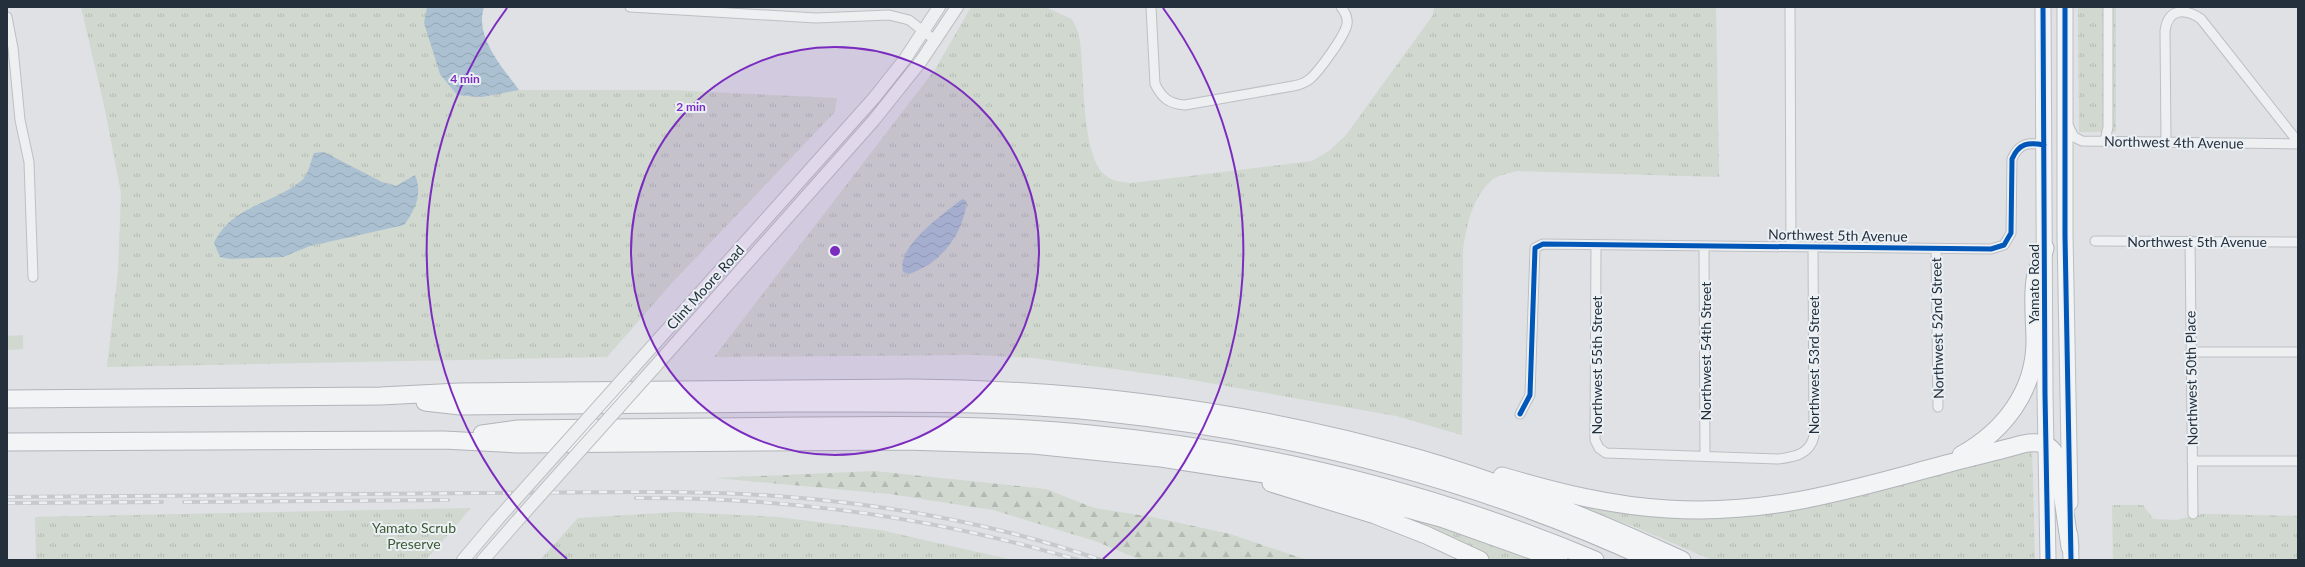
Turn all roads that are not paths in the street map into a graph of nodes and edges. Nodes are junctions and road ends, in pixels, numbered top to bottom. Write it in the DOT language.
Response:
graph roads {
  1 [pos="630,7"];
  2 [pos="939,7"];
  3 [pos="956,7"];
  4 [pos="1151,7"];
  5 [pos="1341,7"];
  6 [pos="1790,7"];
  7 [pos="2108,7"];
  8 [pos="2065,8"];
  9 [pos="2043,13"];
  10 [pos="7,17"];
  11 [pos="924,31"];
  12 [pos="936,41"];
  13 [pos="2065,95"];
  14 [pos="2065,116"];
  15 [pos="2105,141"];
  16 [pos="2166,142"];
  17 [pos="2298,143"];
  18 [pos="2044,145"];
  19 [pos="2095,241"];
  20 [pos="2190,241"];
  21 [pos="2298,242"];
  22 [pos="1596,245"];
  23 [pos="1704,246"];
  24 [pos="1791,247"];
  25 [pos="1813,247"];
  26 [pos="2045,248"];
  27 [pos="1936,249"];
  28 [pos="2066,257"];
  29 [pos="33,277"];
  30 [pos="2191,352"];
  31 [pos="2298,352"];
  32 [pos="381,396"];
  33 [pos="7,399"];
  34 [pos="1938,407"];
  35 [pos="1520,414"];
  36 [pos="444,440"];
  37 [pos="7,442"];
  38 [pos="2045,444"];
  39 [pos="1705,455"];
  40 [pos="1419,459"];
  41 [pos="2192,461"];
  42 [pos="2298,461"];
  43 [pos="1936,466"];
  44 [pos="1225,468"];
  45 [pos="2193,514"];
  46 [pos="2071,554"];
  47 [pos="462,560"];
  48 [pos="483,560"];
  49 [pos="1480,560"];
  50 [pos="1558,560"];
  51 [pos="1595,560"];
  52 [pos="1651,560"];
  53 [pos="1682,560"];
  54 [pos="2048,560"];
  1 -- 11 [label="street"];
  2 -- 11 [label="street, Clint Moore Road"];
  3 -- 12 [label="street, Clint Moore Road"];
  4 -- 5 [label="street"];
  6 -- 24 [label="street"];
  7 -- 15 [label="street"];
  8 -- 13 [label="main road"];
  9 -- 13 [label="main road"];
  9 -- 18 [label="main road, Yamato Road"];
  10 -- 29 [label="street"];
  11 -- 12 [label="street"];
  11 -- 47 [label="street, Clint Moore Road, bridge"];
  12 -- 48 [label="street, Clint Moore Road, bridge"];
  13 -- 14 [label="main road"];
  14 -- 15 [label="street, Northwest 4th Avenue"];
  14 -- 28 [label="main road"];
  15 -- 16 [label="street, Northwest 4th Avenue"];
  16 -- 17 [label="street, Northwest 4th Avenue"];
  16 -- 17 [label="street"];
  18 -- 26 [label="main road, Yamato Road"];
  18 -- 27 [label="street, Northwest 5th Avenue"];
  18 -- 28 [label="main road"];
  19 -- 20 [label="street, Northwest 5th Avenue"];
  20 -- 21 [label="street, Northwest 5th Avenue"];
  20 -- 30 [label="street, Northwest 50th Place"];
  22 -- 23 [label="street, Northwest 5th Avenue"];
  22 -- 35 [label="street, Northwest 5th Avenue"];
  22 -- 39 [label="street, Northwest 55th Street"];
  23 -- 24 [label="street, Northwest 5th Avenue"];
  23 -- 39 [label="street, Northwest 54th Street"];
  24 -- 25 [label="street, Northwest 5th Avenue"];
  25 -- 27 [label="street, Northwest 5th Avenue"];
  25 -- 39 [label="street, Northwest 53rd Street"];
  26 -- 38 [label="main road, Yamato Road"];
  26 -- 43 [label="highway"];
  27 -- 34 [label="street, Northwest 52nd Street"];
  28 -- 46 [label="main road"];
  30 -- 31 [label="street"];
  30 -- 41 [label="street, Northwest 50th Place"];
  32 -- 33 [label="highway"];
  32 -- 40 [label="highway"];
  32 -- 52 [label="highway"];
  36 -- 37 [label="highway"];
  36 -- 44 [label="highway"];
  36 -- 51 [label="highway"];
  38 -- 43 [label="highway"];
  38 -- 46 [label="highway"];
  38 -- 54 [label="main road, Yamato Road"];
  40 -- 43 [label="highway"];
  40 -- 53 [label="highway"];
  41 -- 42 [label="street"];
  41 -- 45 [label="street, Northwest 50th Place"];
  44 -- 49 [label="highway"];
  44 -- 50 [label="highway"];
}
